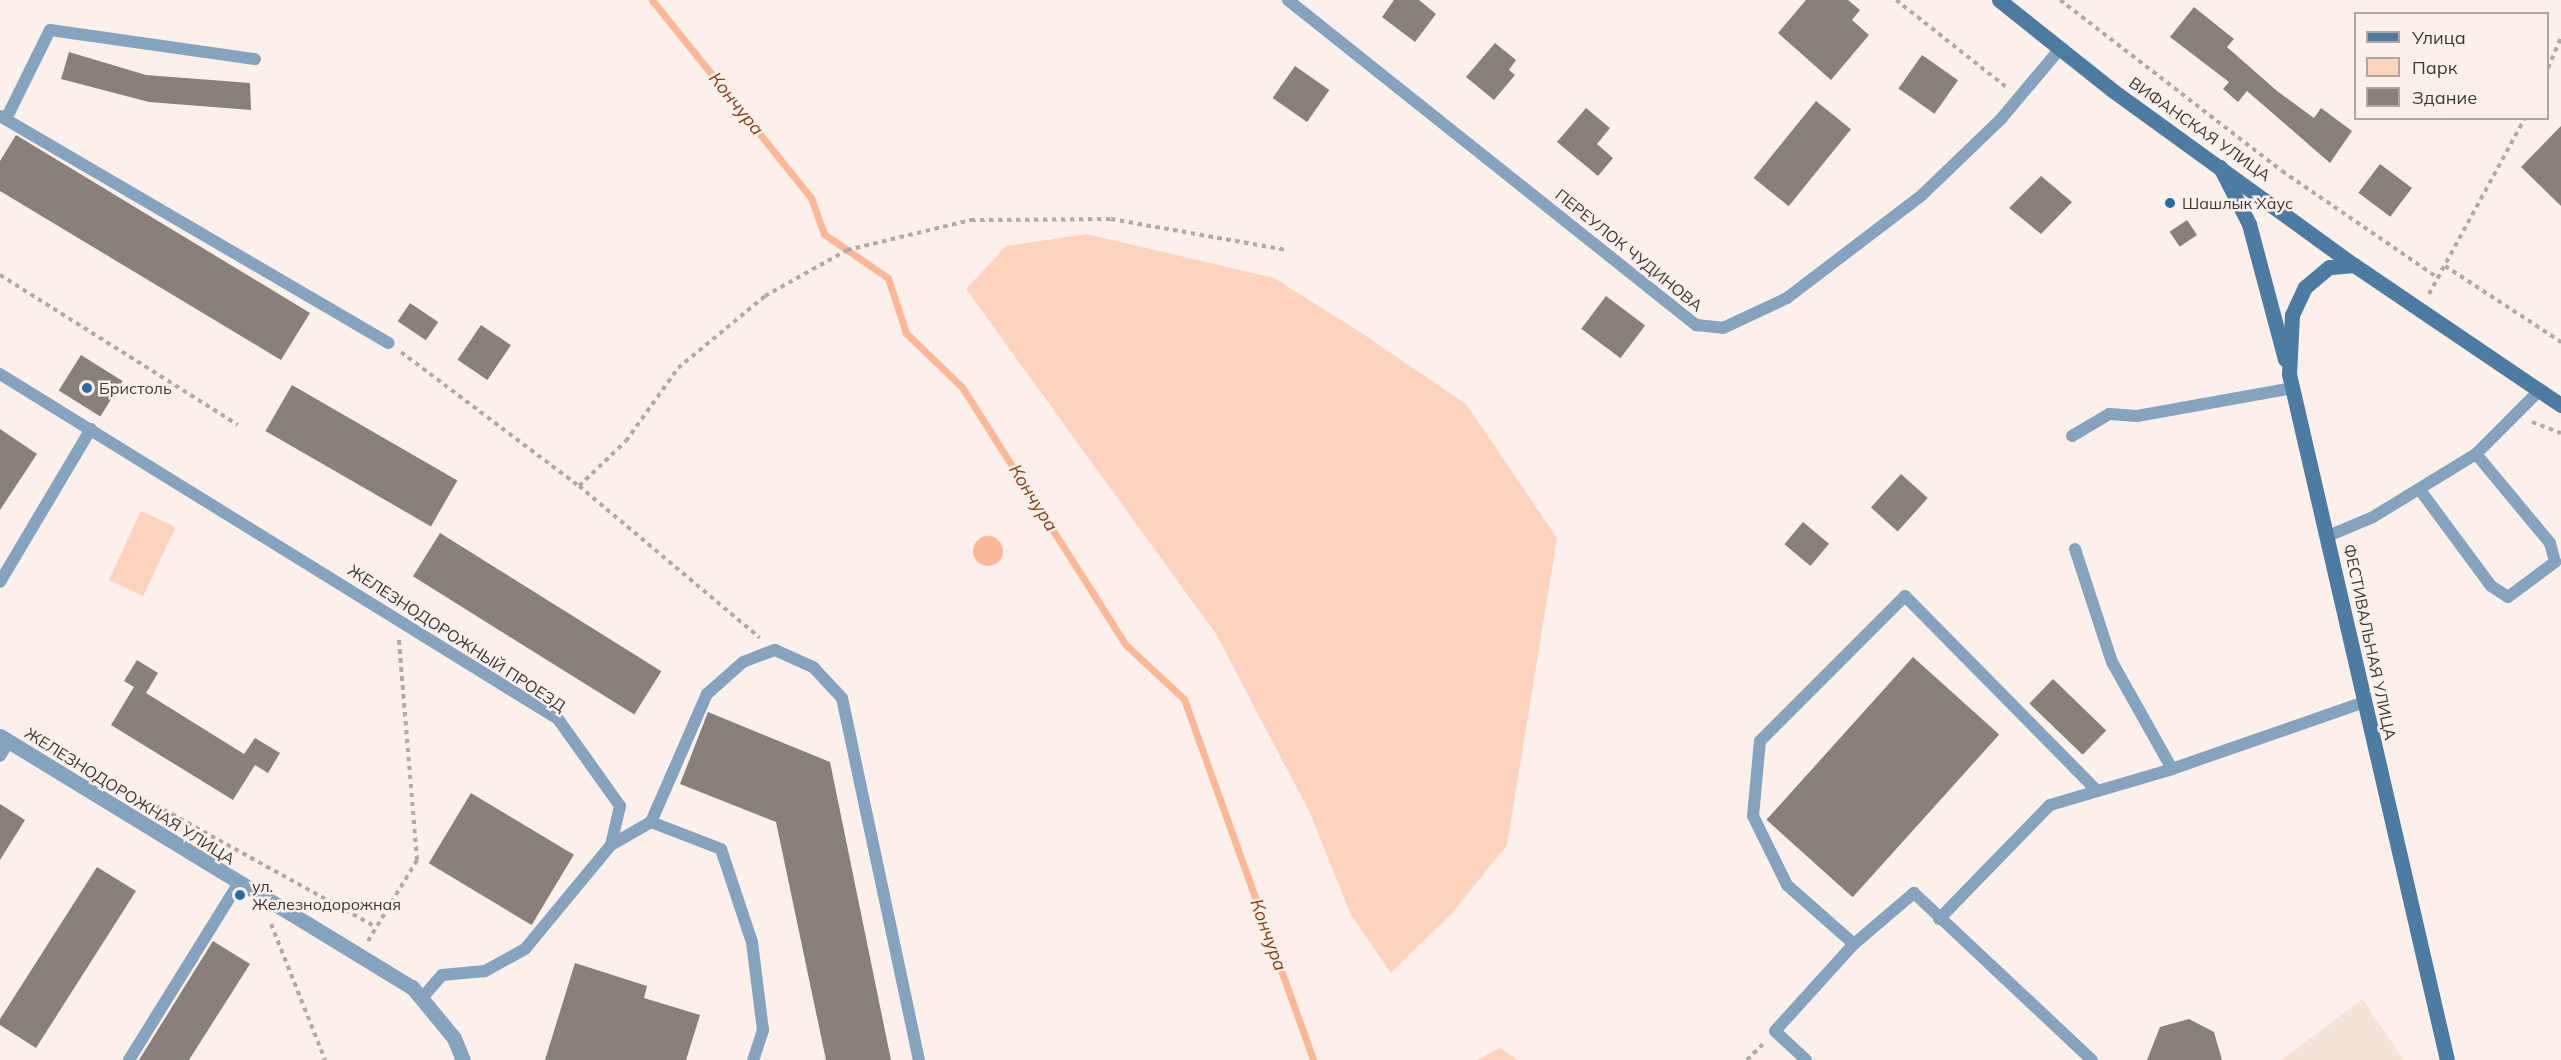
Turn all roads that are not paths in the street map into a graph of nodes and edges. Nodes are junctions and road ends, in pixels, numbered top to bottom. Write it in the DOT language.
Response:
graph roads {
  1 [pos="1288,0"];
  2 [pos="2009,3"];
  3 [pos="2059,50"];
  4 [pos="255,59"];
  5 [pos="3,117"];
  6 [pos="2217,161"];
  7 [pos="2354,265"];
  8 [pos="388,343"];
  9 [pos="0,374"];
  10 [pos="2290,381"];
  11 [pos="2539,391"];
  12 [pos="2561,405"];
  13 [pos="91,429"];
  14 [pos="2072,436"];
  15 [pos="2476,454"];
  16 [pos="2420,490"];
  17 [pos="2328,536"];
  18 [pos="2075,549"];
  19 [pos="0,582"];
  20 [pos="2364,702"];
  21 [pos="5,739"];
  22 [pos="0,756"];
  23 [pos="2172,769"];
  24 [pos="2097,792"];
  25 [pos="651,822"];
  26 [pos="611,845"];
  27 [pos="238,884"];
  28 [pos="1939,919"];
  29 [pos="1854,944"];
  30 [pos="424,996"];
  31 [pos="2444,1059"];
  32 [pos="129,1060"];
  33 [pos="463,1060"];
  34 [pos="753,1060"];
  35 [pos="919,1060"];
  36 [pos="1806,1060"];
  37 [pos="2092,1060"];
  1 -- 3 [label="lane, ПЕРЕУЛОК ЧУДИНОВА"];
  2 -- 3 [label="main road, ВИФАНСКАЯ УЛИЦА"];
  3 -- 6 [label="main road, ВИФАНСКАЯ УЛИЦА"];
  4 -- 5 [label="lane"];
  5 -- 8 [label="lane"];
  6 -- 7 [label="main road, ВИФАНСКАЯ УЛИЦА"];
  6 -- 10 [label="main road"];
  7 -- 10 [label="main road, ФЕСТИВАЛЬНАЯ УЛИЦА"];
  7 -- 11 [label="main road, ВИФАНСКАЯ УЛИЦА"];
  9 -- 13 [label="lane, ЖЕЛЕЗНОДОРОЖНЫЙ ПРОЕЗД"];
  10 -- 14 [label="lane"];
  10 -- 17 [label="main road, ФЕСТИВАЛЬНАЯ УЛИЦА"];
  11 -- 12 [label="main road, ВИФАНСКАЯ УЛИЦА"];
  11 -- 15 [label="lane"];
  13 -- 19 [label="lane"];
  13 -- 26 [label="lane, ЖЕЛЕЗНОДОРОЖНЫЙ ПРОЕЗД"];
  15 -- 16 [label="lane"];
  15 -- 16 [label="lane"];
  16 -- 17 [label="lane"];
  17 -- 20 [label="main road, ФЕСТИВАЛЬНАЯ УЛИЦА"];
  18 -- 23 [label="lane"];
  20 -- 23 [label="lane"];
  20 -- 31 [label="main road, ФЕСТИВАЛЬНАЯ УЛИЦА"];
  21 -- 22 [label="lane"];
  21 -- 27 [label="street, ЖЕЛЕЗНОДОРОЖНАЯ УЛИЦА"];
  23 -- 24 [label="lane"];
  24 -- 28 [label="lane"];
  24 -- 29 [label="lane"];
  25 -- 26 [label="lane"];
  25 -- 34 [label="lane"];
  25 -- 35 [label="lane"];
  26 -- 30 [label="lane, ЖЕЛЕЗНОДОРОЖНЫЙ ПРОЕЗД"];
  27 -- 30 [label="street, ЖЕЛЕЗНОДОРОЖНАЯ УЛИЦА"];
  27 -- 32 [label="lane"];
  28 -- 29 [label="lane"];
  28 -- 37 [label="lane"];
  29 -- 36 [label="lane"];
  30 -- 33 [label="street, ЖЕЛЕЗНОДОРОЖНАЯ УЛИЦА"];
}
